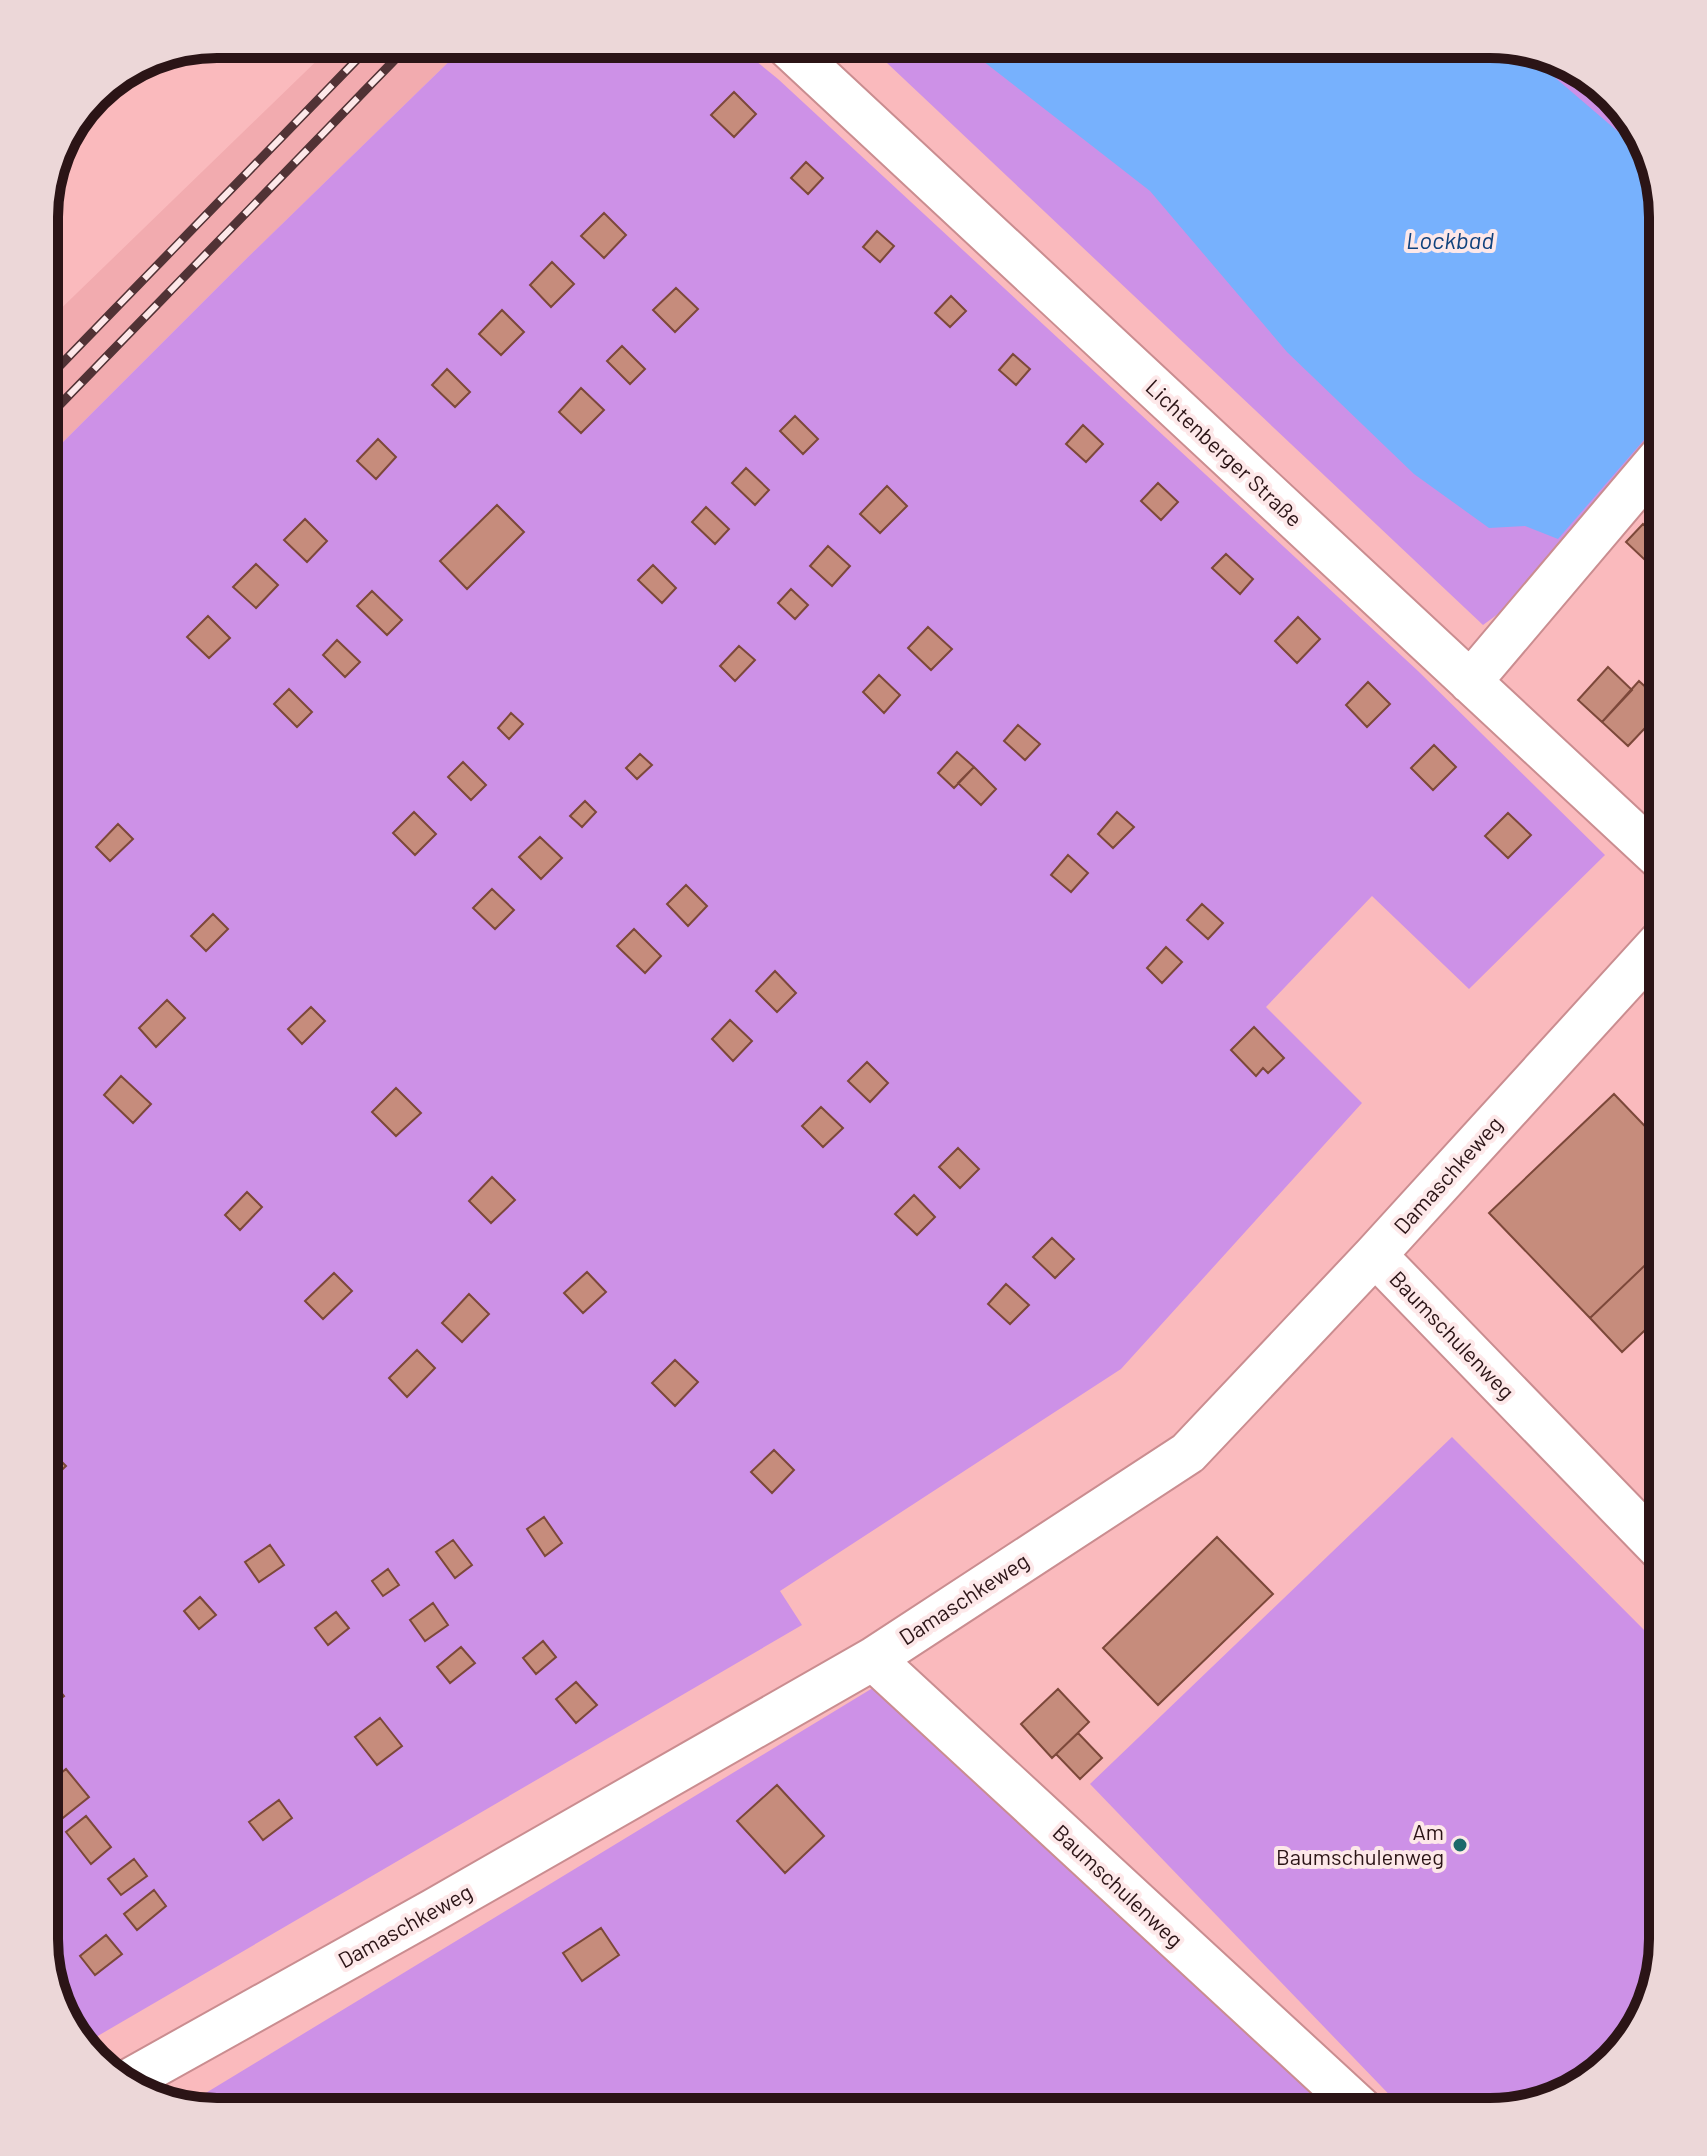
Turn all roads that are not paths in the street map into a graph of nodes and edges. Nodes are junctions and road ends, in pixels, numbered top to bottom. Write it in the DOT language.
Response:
graph roads {
  1 [pos="800,58"];
  2 [pos="1649,471"];
  3 [pos="1470,682"];
  4 [pos="1649,848"];
  5 [pos="1649,954"];
  6 [pos="1375,1255"];
  7 [pos="1649,1538"];
  8 [pos="873,1659"];
  9 [pos="137,2076"];
  10 [pos="1349,2098"];
  1 -- 3 [label="street, Lichtenberger Straße"];
  2 -- 3 [label="street"];
  3 -- 4 [label="street, Lichtenberger Straße"];
  5 -- 6 [label="street, Damaschkeweg"];
  6 -- 7 [label="street, Baumschulenweg"];
  6 -- 8 [label="street, Damaschkeweg"];
  8 -- 9 [label="street, Damaschkeweg"];
  8 -- 10 [label="street, Baumschulenweg"];
}
